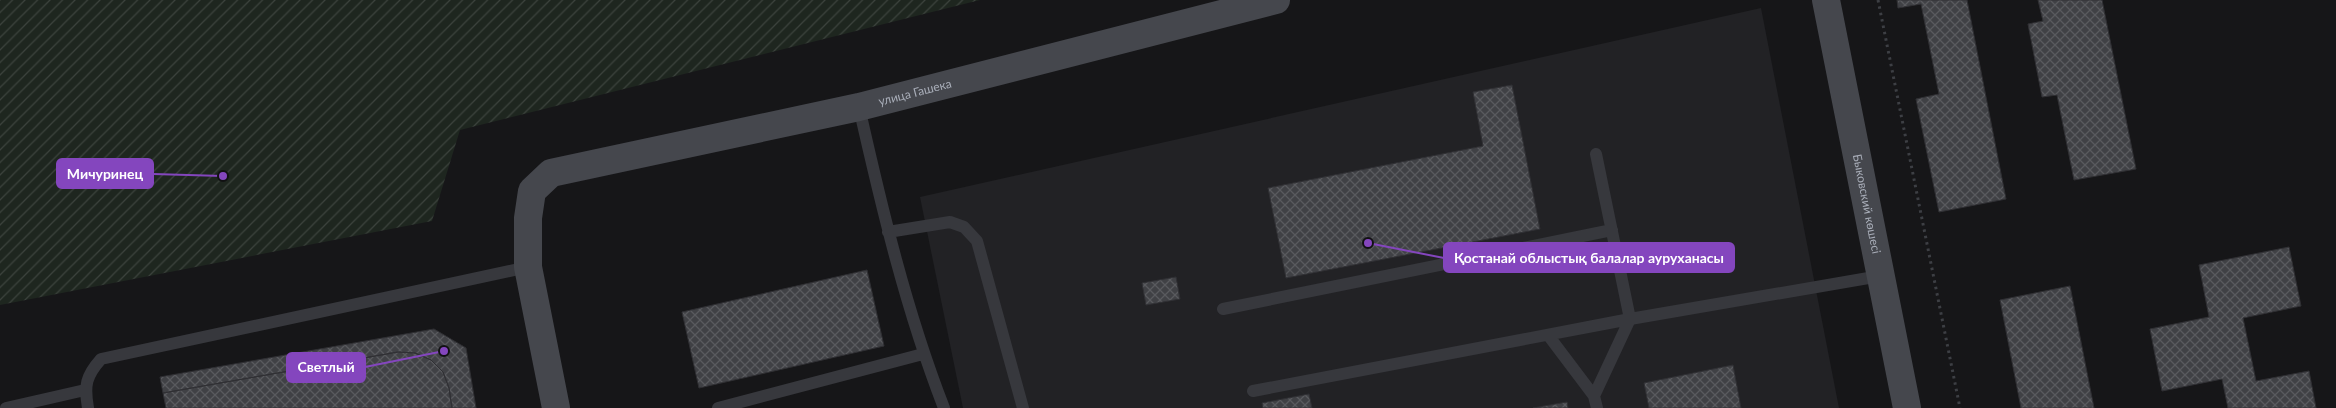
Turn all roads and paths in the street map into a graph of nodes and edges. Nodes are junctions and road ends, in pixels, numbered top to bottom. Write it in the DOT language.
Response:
graph roads {
  1 [pos="1276,0"];
  2 [pos="1826,0"];
  3 [pos="1878,0"];
  4 [pos="858,107"];
  5 [pos="1596,154"];
  6 [pos="1612,230"];
  7 [pos="888,232"];
  8 [pos="528,267"];
  9 [pos="1880,276"];
  10 [pos="1224,309"];
  11 [pos="1630,319"];
  12 [pos="1548,334"];
  13 [pos="923,354"];
  14 [pos="85,390"];
  15 [pos="1253,391"];
  16 [pos="1596,402"];
  17 [pos="6,408"];
  18 [pos="88,408"];
  19 [pos="556,408"];
  20 [pos="718,408"];
  21 [pos="944,408"];
  22 [pos="1023,408"];
  23 [pos="1907,408"];
  24 [pos="1960,408"];
  1 -- 4 [label="main road, улица Гашека"];
  2 -- 9 [label="main road, Быковский көшесі"];
  3 -- 24 [label="path"];
  4 -- 7 [label="lane"];
  4 -- 8 [label="main road, улица Гашека"];
  5 -- 6 [label="lane"];
  6 -- 10 [label="lane"];
  6 -- 11 [label="lane"];
  7 -- 13 [label="lane"];
  7 -- 22 [label="lane"];
  8 -- 14 [label="lane"];
  8 -- 19 [label="main road"];
  9 -- 11 [label="lane"];
  9 -- 23 [label="main road, Быковский көшесі"];
  11 -- 12 [label="lane"];
  11 -- 16 [label="lane"];
  12 -- 15 [label="lane"];
  12 -- 16 [label="lane"];
  13 -- 20 [label="lane"];
  13 -- 21 [label="lane"];
  14 -- 17 [label="lane"];
  14 -- 18 [label="lane"];
}
